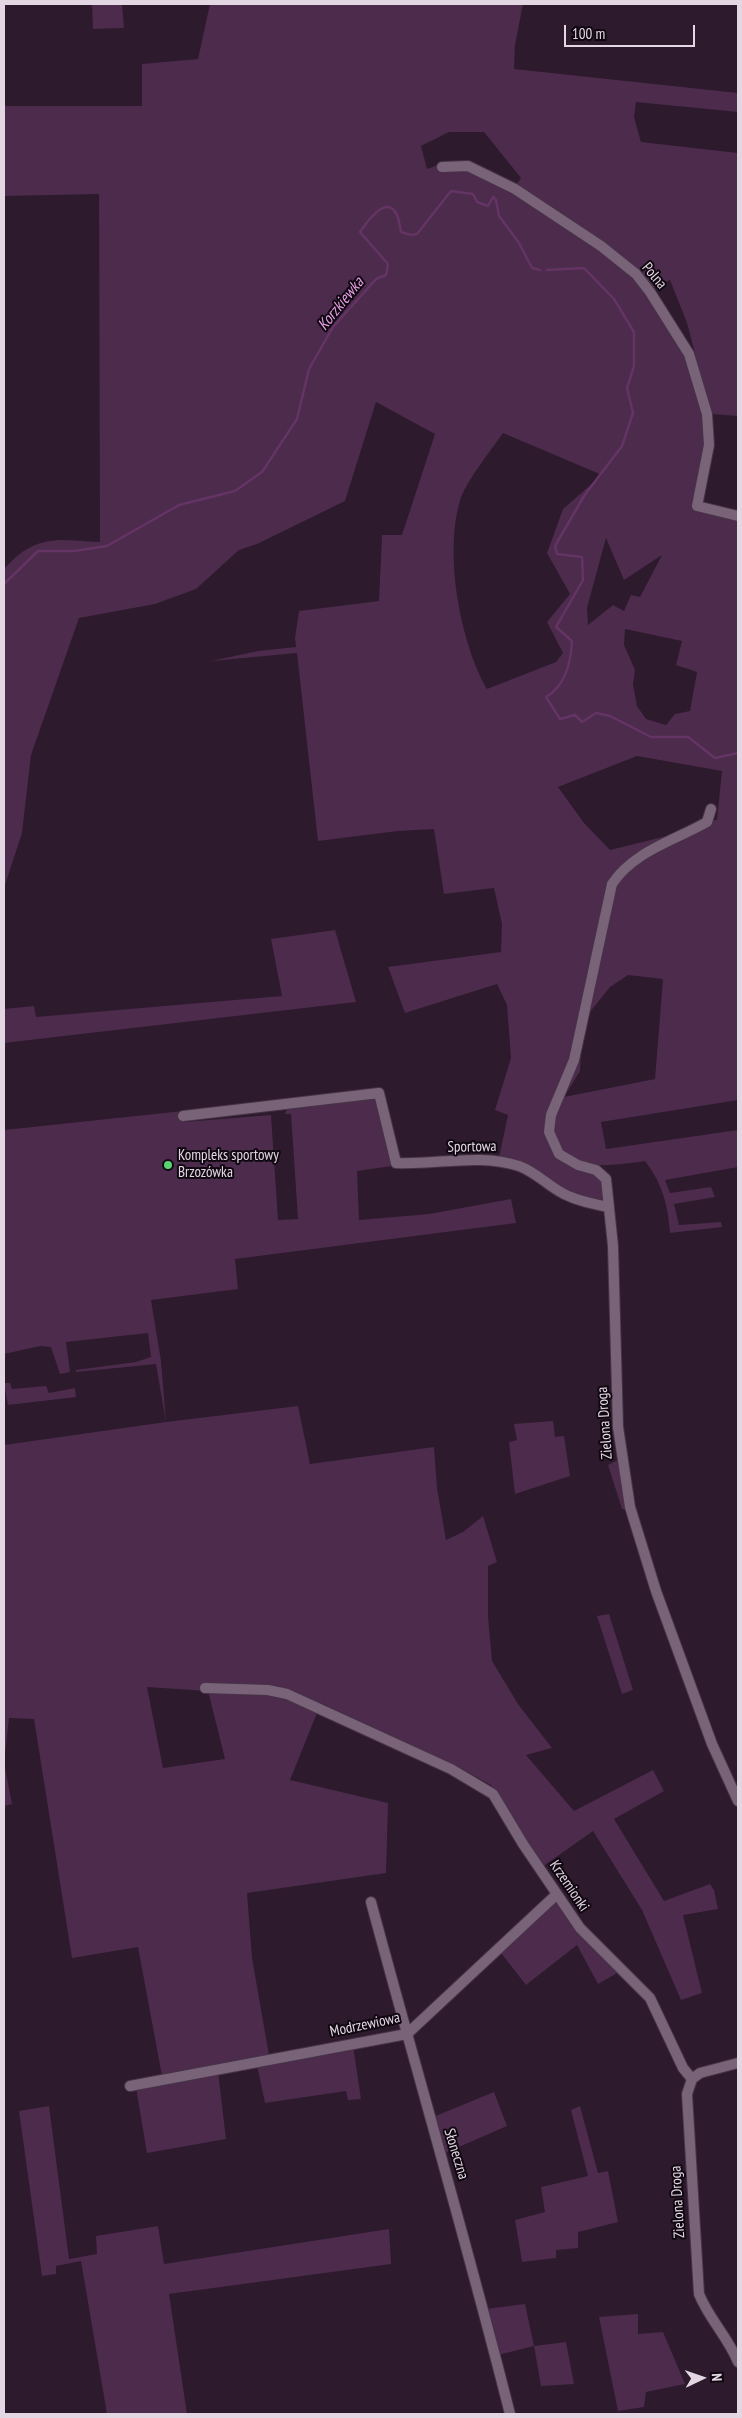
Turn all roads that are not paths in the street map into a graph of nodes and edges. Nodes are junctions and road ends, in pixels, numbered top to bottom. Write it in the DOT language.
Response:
graph roads {
  1 [pos="442,167"];
  2 [pos="738,516"];
  3 [pos="711,809"];
  4 [pos="183,1116"];
  5 [pos="608,1207"];
  6 [pos="205,1688"];
  7 [pos="738,1800"];
  8 [pos="556,1894"];
  9 [pos="372,1902"];
  10 [pos="407,2034"];
  11 [pos="738,2064"];
  12 [pos="692,2079"];
  13 [pos="130,2086"];
  14 [pos="738,2362"];
  15 [pos="510,2414"];
  1 -- 2 [label="street, Polna"];
  3 -- 5 [label="street, Zielona Droga"];
  4 -- 5 [label="street, Sportowa"];
  5 -- 7 [label="street, Zielona Droga"];
  6 -- 8 [label="street, Krzemionki"];
  8 -- 10 [label="street, Modrzewiowa"];
  8 -- 12 [label="street, Krzemionki"];
  9 -- 10 [label="street, Słoneczna"];
  10 -- 13 [label="street, Modrzewiowa"];
  10 -- 15 [label="street, Słoneczna"];
  11 -- 12 [label="street"];
  12 -- 14 [label="street, Zielona Droga"];
}
